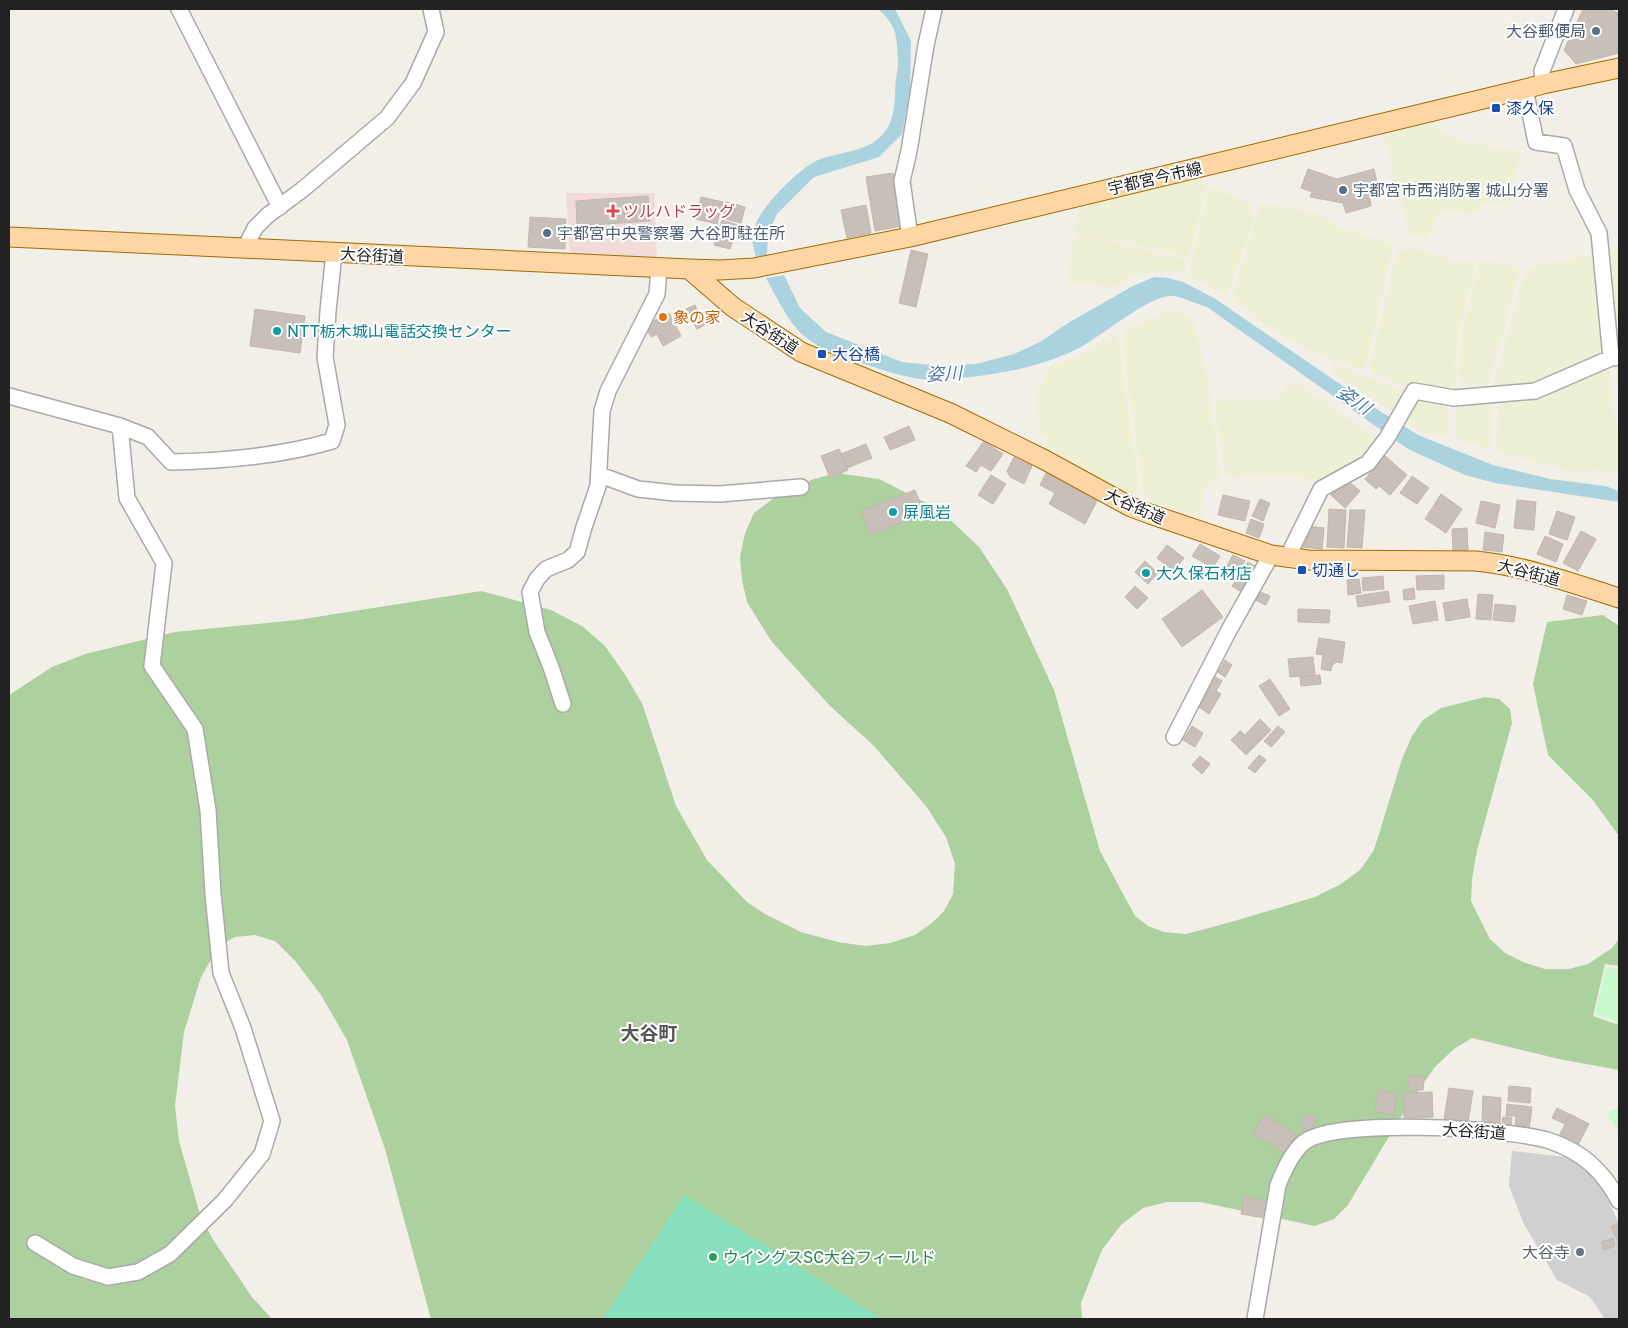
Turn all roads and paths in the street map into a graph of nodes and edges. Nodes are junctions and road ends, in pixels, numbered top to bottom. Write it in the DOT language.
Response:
graph roads {
  1 [pos="179,9"];
  2 [pos="934,9"];
  3 [pos="1566,9"];
  4 [pos="431,10"];
  5 [pos="1619,68"];
  6 [pos="1534,87"];
  7 [pos="280,207"];
  8 [pos="9,237"];
  9 [pos="910,237"];
  10 [pos="245,248"];
  11 [pos="334,253"];
  12 [pos="659,268"];
  13 [pos="689,269"];
  14 [pos="1615,357"];
  15 [pos="9,396"];
  16 [pos="120,426"];
  17 [pos="600,475"];
  18 [pos="801,487"];
  19 [pos="1279,556"];
  20 [pos="1619,598"];
  21 [pos="563,704"];
  22 [pos="1174,737"];
  23 [pos="1619,1201"];
  24 [pos="35,1243"];
  25 [pos="1255,1319"];
  1 -- 7 [label="street"];
  2 -- 9 [label="street"];
  3 -- 6 [label="street"];
  4 -- 7 [label="street"];
  5 -- 6 [label="main road, 宇都宮今市線"];
  6 -- 9 [label="main road, 宇都宮今市線"];
  6 -- 14 [label="street"];
  7 -- 10 [label="street"];
  8 -- 10 [label="main road, 大谷街道"];
  9 -- 13 [label="main road, 宇都宮今市線"];
  10 -- 11 [label="main road, 大谷街道"];
  11 -- 12 [label="main road, 大谷街道"];
  11 -- 16 [label="street"];
  12 -- 13 [label="main road, 大谷街道"];
  12 -- 17 [label="street"];
  13 -- 19 [label="main road, 大谷街道"];
  14 -- 19 [label="street"];
  15 -- 16 [label="street"];
  16 -- 24 [label="street"];
  17 -- 18 [label="street"];
  17 -- 21 [label="street"];
  19 -- 20 [label="main road, 大谷街道"];
  19 -- 22 [label="street"];
  23 -- 25 [label="street, 大谷街道"];
}
